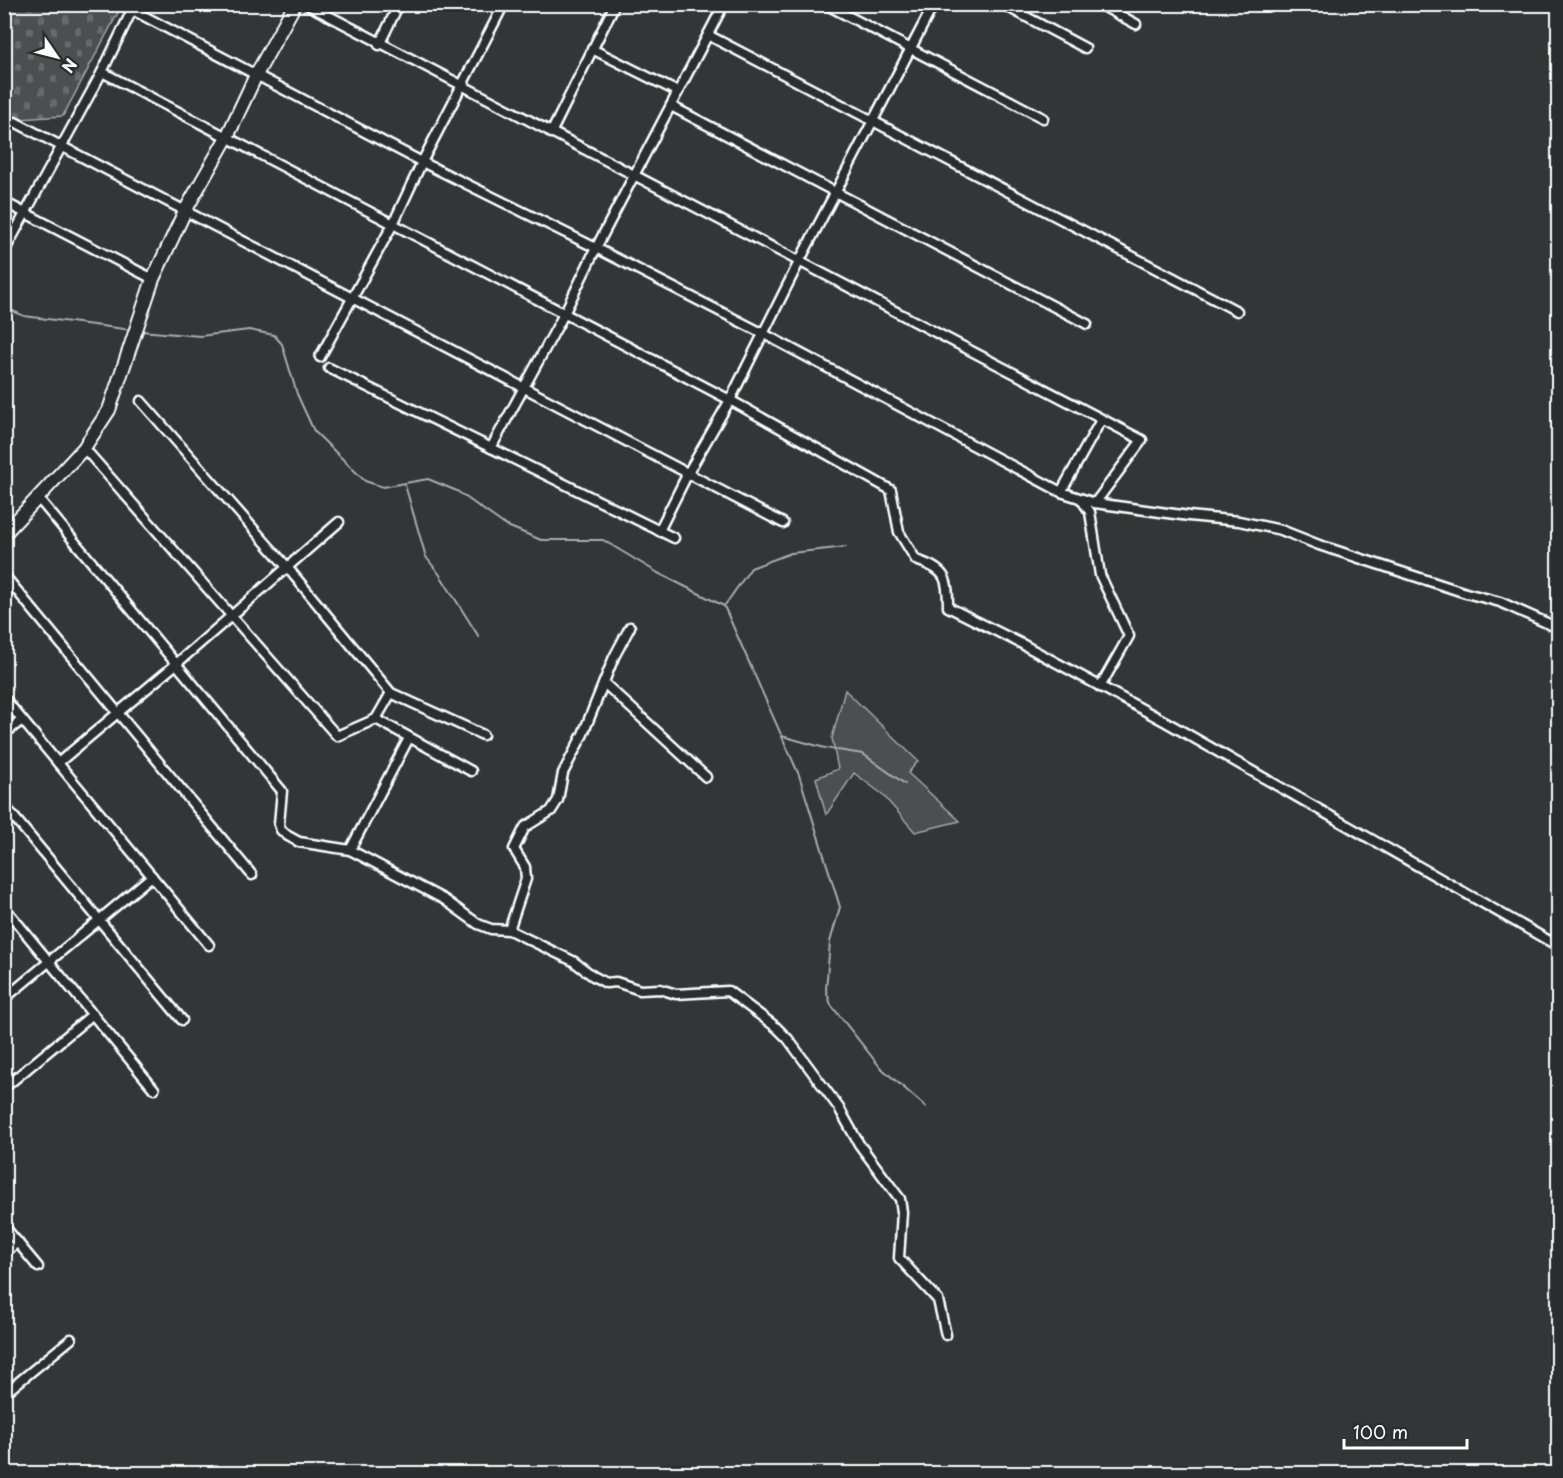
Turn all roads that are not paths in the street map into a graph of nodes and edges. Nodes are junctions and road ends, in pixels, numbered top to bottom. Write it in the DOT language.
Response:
graph roads {
  1 [pos="121,4"];
  2 [pos="295,4"];
  3 [pos="306,4"];
  4 [pos="399,4"];
  5 [pos="504,4"];
  6 [pos="615,4"];
  7 [pos="825,4"];
  8 [pos="934,4"];
  9 [pos="1002,4"];
  10 [pos="1099,4"];
  11 [pos="723,5"];
  12 [pos="133,7"];
  13 [pos="1136,24"];
  14 [pos="708,35"];
  15 [pos="380,45"];
  16 [pos="1085,48"];
  17 [pos="592,49"];
  18 [pos="911,49"];
  19 [pos="102,72"];
  20 [pos="256,75"];
  21 [pos="462,86"];
  22 [pos="678,92"];
  23 [pos="671,106"];
  24 [pos="1043,118"];
  25 [pos="873,121"];
  26 [pos="4,123"];
  27 [pos="551,133"];
  28 [pos="227,138"];
  29 [pos="61,146"];
  30 [pos="422,162"];
  31 [pos="634,176"];
  32 [pos="836,192"];
  33 [pos="4,202"];
  34 [pos="185,211"];
  35 [pos="25,213"];
  36 [pos="393,224"];
  37 [pos="596,248"];
  38 [pos="4,252"];
  39 [pos="799,262"];
  40 [pos="153,279"];
  41 [pos="351,298"];
  42 [pos="1237,311"];
  43 [pos="564,314"];
  44 [pos="1087,324"];
  45 [pos="764,334"];
  46 [pos="320,357"];
  47 [pos="329,368"];
  48 [pos="523,387"];
  49 [pos="729,400"];
  50 [pos="141,401"];
  51 [pos="1101,420"];
  52 [pos="84,448"];
  53 [pos="491,448"];
  54 [pos="688,473"];
  55 [pos="1061,492"];
  56 [pos="39,499"];
  57 [pos="1081,499"];
  58 [pos="1095,503"];
  59 [pos="339,522"];
  60 [pos="783,523"];
  61 [pos="659,531"];
  62 [pos="4,534"];
  63 [pos="674,538"];
  64 [pos="287,567"];
  65 [pos="4,575"];
  66 [pos="232,615"];
  67 [pos="630,627"];
  68 [pos="1558,627"];
  69 [pos="175,665"];
  70 [pos="604,683"];
  71 [pos="1100,687"];
  72 [pos="391,693"];
  73 [pos="4,698"];
  74 [pos="118,712"];
  75 [pos="376,719"];
  76 [pos="22,720"];
  77 [pos="4,734"];
  78 [pos="483,735"];
  79 [pos="409,738"];
  80 [pos="58,763"];
  81 [pos="471,771"];
  82 [pos="706,777"];
  83 [pos="4,805"];
  84 [pos="350,850"];
  85 [pos="252,875"];
  86 [pos="152,876"];
  87 [pos="5,908"];
  88 [pos="99,920"];
  89 [pos="509,930"];
  90 [pos="209,945"];
  91 [pos="1558,946"];
  92 [pos="49,961"];
  93 [pos="4,999"];
  94 [pos="93,1014"];
  95 [pos="182,1020"];
  96 [pos="4,1088"];
  97 [pos="154,1089"];
  98 [pos="4,1226"];
  99 [pos="18,1242"];
  100 [pos="4,1253"];
  101 [pos="38,1267"];
  102 [pos="946,1335"];
  103 [pos="71,1339"];
  104 [pos="4,1394"];
  1 -- 12 [label="street"];
  2 -- 20 [label="main road"];
  3 -- 15 [label="street"];
  4 -- 15 [label="street"];
  5 -- 21 [label="street"];
  6 -- 17 [label="street"];
  7 -- 18 [label="street"];
  8 -- 18 [label="street"];
  9 -- 16 [label="street"];
  10 -- 13 [label="street"];
  11 -- 14 [label="street"];
  12 -- 19 [label="street"];
  12 -- 20 [label="street"];
  14 -- 22 [label="street"];
  14 -- 25 [label="street"];
  15 -- 21 [label="street"];
  17 -- 22 [label="street"];
  17 -- 27 [label="street"];
  18 -- 24 [label="street"];
  18 -- 25 [label="street"];
  19 -- 28 [label="street"];
  19 -- 29 [label="street"];
  20 -- 28 [label="main road"];
  20 -- 30 [label="street"];
  21 -- 27 [label="street"];
  21 -- 30 [label="street"];
  22 -- 23 [label="street"];
  23 -- 31 [label="street"];
  23 -- 32 [label="street"];
  25 -- 32 [label="street"];
  25 -- 42 [label="street"];
  26 -- 29 [label="street"];
  27 -- 31 [label="street"];
  28 -- 34 [label="main road"];
  28 -- 36 [label="street"];
  29 -- 34 [label="street"];
  29 -- 35 [label="street"];
  30 -- 36 [label="street"];
  30 -- 37 [label="street"];
  31 -- 37 [label="street"];
  31 -- 39 [label="street"];
  32 -- 39 [label="street"];
  32 -- 44 [label="street"];
  33 -- 35 [label="street"];
  34 -- 40 [label="main road"];
  34 -- 41 [label="street"];
  35 -- 38 [label="street"];
  35 -- 40 [label="street"];
  36 -- 41 [label="street"];
  36 -- 43 [label="street"];
  37 -- 43 [label="street"];
  37 -- 45 [label="street"];
  39 -- 45 [label="street"];
  39 -- 51 [label="street"];
  40 -- 52 [label="main road"];
  41 -- 46 [label="street"];
  41 -- 48 [label="street"];
  43 -- 48 [label="street"];
  43 -- 49 [label="street"];
  45 -- 49 [label="street"];
  45 -- 55 [label="street"];
  47 -- 53 [label="street"];
  48 -- 53 [label="street"];
  48 -- 54 [label="street"];
  49 -- 54 [label="street"];
  49 -- 71 [label="street"];
  50 -- 64 [label="street"];
  51 -- 55 [label="street"];
  51 -- 58 [label="street"];
  52 -- 56 [label="main road"];
  52 -- 66 [label="street"];
  53 -- 61 [label="street"];
  54 -- 60 [label="street"];
  54 -- 61 [label="street"];
  55 -- 57 [label="street"];
  56 -- 62 [label="main road"];
  56 -- 69 [label="street"];
  57 -- 58 [label="street"];
  57 -- 71 [label="street"];
  58 -- 68 [label="street"];
  59 -- 64 [label="street"];
  61 -- 63 [label="street"];
  64 -- 66 [label="street"];
  64 -- 72 [label="street"];
  65 -- 74 [label="street"];
  66 -- 69 [label="street"];
  66 -- 75 [label="street"];
  67 -- 70 [label="street"];
  69 -- 74 [label="street"];
  69 -- 84 [label="street"];
  70 -- 82 [label="street"];
  70 -- 89 [label="street"];
  71 -- 91 [label="street"];
  72 -- 75 [label="street"];
  72 -- 78 [label="street"];
  73 -- 76 [label="street"];
  74 -- 80 [label="street"];
  74 -- 85 [label="street"];
  75 -- 79 [label="street"];
  76 -- 77 [label="street"];
  76 -- 80 [label="street"];
  79 -- 81 [label="street"];
  79 -- 84 [label="street"];
  80 -- 86 [label="street"];
  83 -- 88 [label="street"];
  84 -- 89 [label="street"];
  86 -- 88 [label="street"];
  86 -- 90 [label="street"];
  87 -- 92 [label="street"];
  88 -- 92 [label="street"];
  88 -- 95 [label="street"];
  89 -- 102 [label="street"];
  92 -- 93 [label="street"];
  92 -- 94 [label="street"];
  94 -- 96 [label="street"];
  94 -- 97 [label="street"];
  98 -- 99 [label="street"];
  99 -- 100 [label="street"];
  99 -- 101 [label="street"];
  103 -- 104 [label="street"];
}
